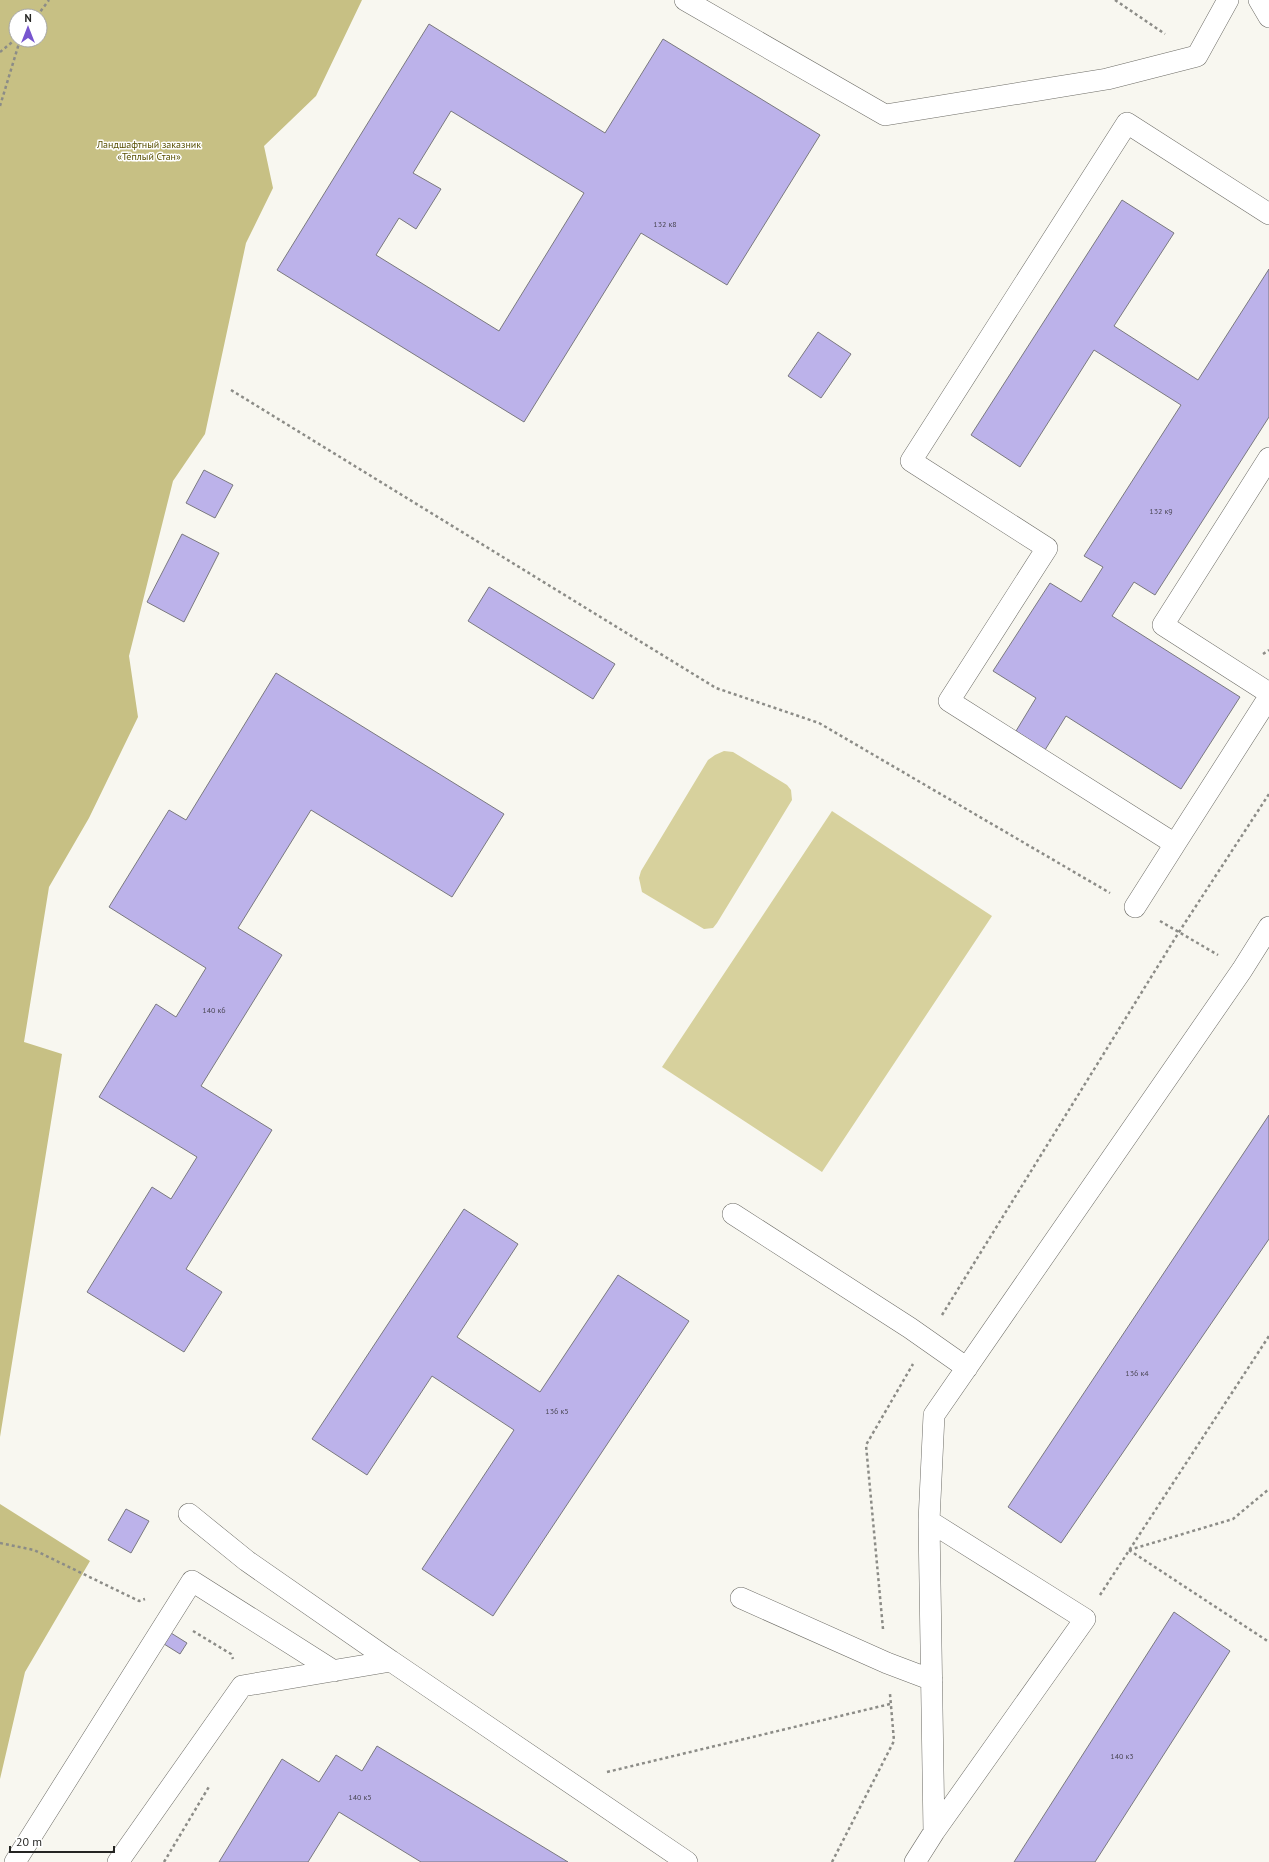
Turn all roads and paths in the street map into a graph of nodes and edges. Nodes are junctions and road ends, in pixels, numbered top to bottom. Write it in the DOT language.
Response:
graph roads {
  1 [pos="685,0"];
  2 [pos="1114,0"];
  3 [pos="1228,0"];
  4 [pos="1259,0"];
  5 [pos="1269,17"];
  6 [pos="8,45"];
  7 [pos="18,48"];
  8 [pos="0,52"];
  9 [pos="1197,56"];
  10 [pos="0,106"];
  11 [pos="1269,214"];
  12 [pos="231,390"];
  13 [pos="1269,458"];
  14 [pos="1269,692"];
  15 [pos="1269,697"];
  16 [pos="1175,844"];
  17 [pos="1134,907"];
  18 [pos="1269,927"];
  19 [pos="1242,970"];
  20 [pos="733,1214"];
  21 [pos="1269,1336"];
  22 [pos="967,1368"];
  23 [pos="1269,1489"];
  24 [pos="189,1514"];
  25 [pos="929,1521"];
  26 [pos="0,1543"];
  27 [pos="1129,1550"];
  28 [pos="192,1582"];
  29 [pos="741,1598"];
  30 [pos="139,1601"];
  31 [pos="169,1617"];
  32 [pos="1085,1618"];
  33 [pos="1269,1642"];
  34 [pos="392,1661"];
  35 [pos="334,1671"];
  36 [pos="932,1680"];
  37 [pos="242,1686"];
  38 [pos="890,1704"];
  39 [pos="568,1781"];
  40 [pos="934,1832"];
  41 [pos="15,1862"];
  42 [pos="118,1862"];
  43 [pos="687,1862"];
  44 [pos="915,1862"];
  1 -- 9 [label="lane"];
  2 -- 9 [label="path"];
  3 -- 9 [label="lane"];
  4 -- 5 [label="lane"];
  6 -- 8 [label="path"];
  7 -- 10 [label="path"];
  11 -- 16 [label="lane"];
  12 -- 17 [label="path"];
  13 -- 14 [label="lane"];
  15 -- 16 [label="lane"];
  16 -- 17 [label="lane"];
  17 -- 19 [label="path"];
  18 -- 19 [label="lane"];
  19 -- 22 [label="lane"];
  20 -- 22 [label="lane"];
  21 -- 27 [label="path"];
  22 -- 25 [label="lane"];
  23 -- 27 [label="path"];
  24 -- 34 [label="lane"];
  25 -- 32 [label="lane"];
  25 -- 36 [label="lane"];
  26 -- 30 [label="path"];
  27 -- 32 [label="path"];
  27 -- 33 [label="path"];
  28 -- 30 [label="path"];
  28 -- 31 [label="lane"];
  28 -- 35 [label="lane"];
  29 -- 36 [label="lane"];
  30 -- 31 [label="path"];
  31 -- 37 [label="path"];
  31 -- 41 [label="lane"];
  32 -- 40 [label="lane"];
  34 -- 35 [label="lane"];
  34 -- 39 [label="lane"];
  35 -- 37 [label="lane"];
  36 -- 40 [label="lane"];
  37 -- 42 [label="lane"];
  38 -- 39 [label="path"];
  39 -- 43 [label="lane"];
  40 -- 44 [label="lane"];
}
